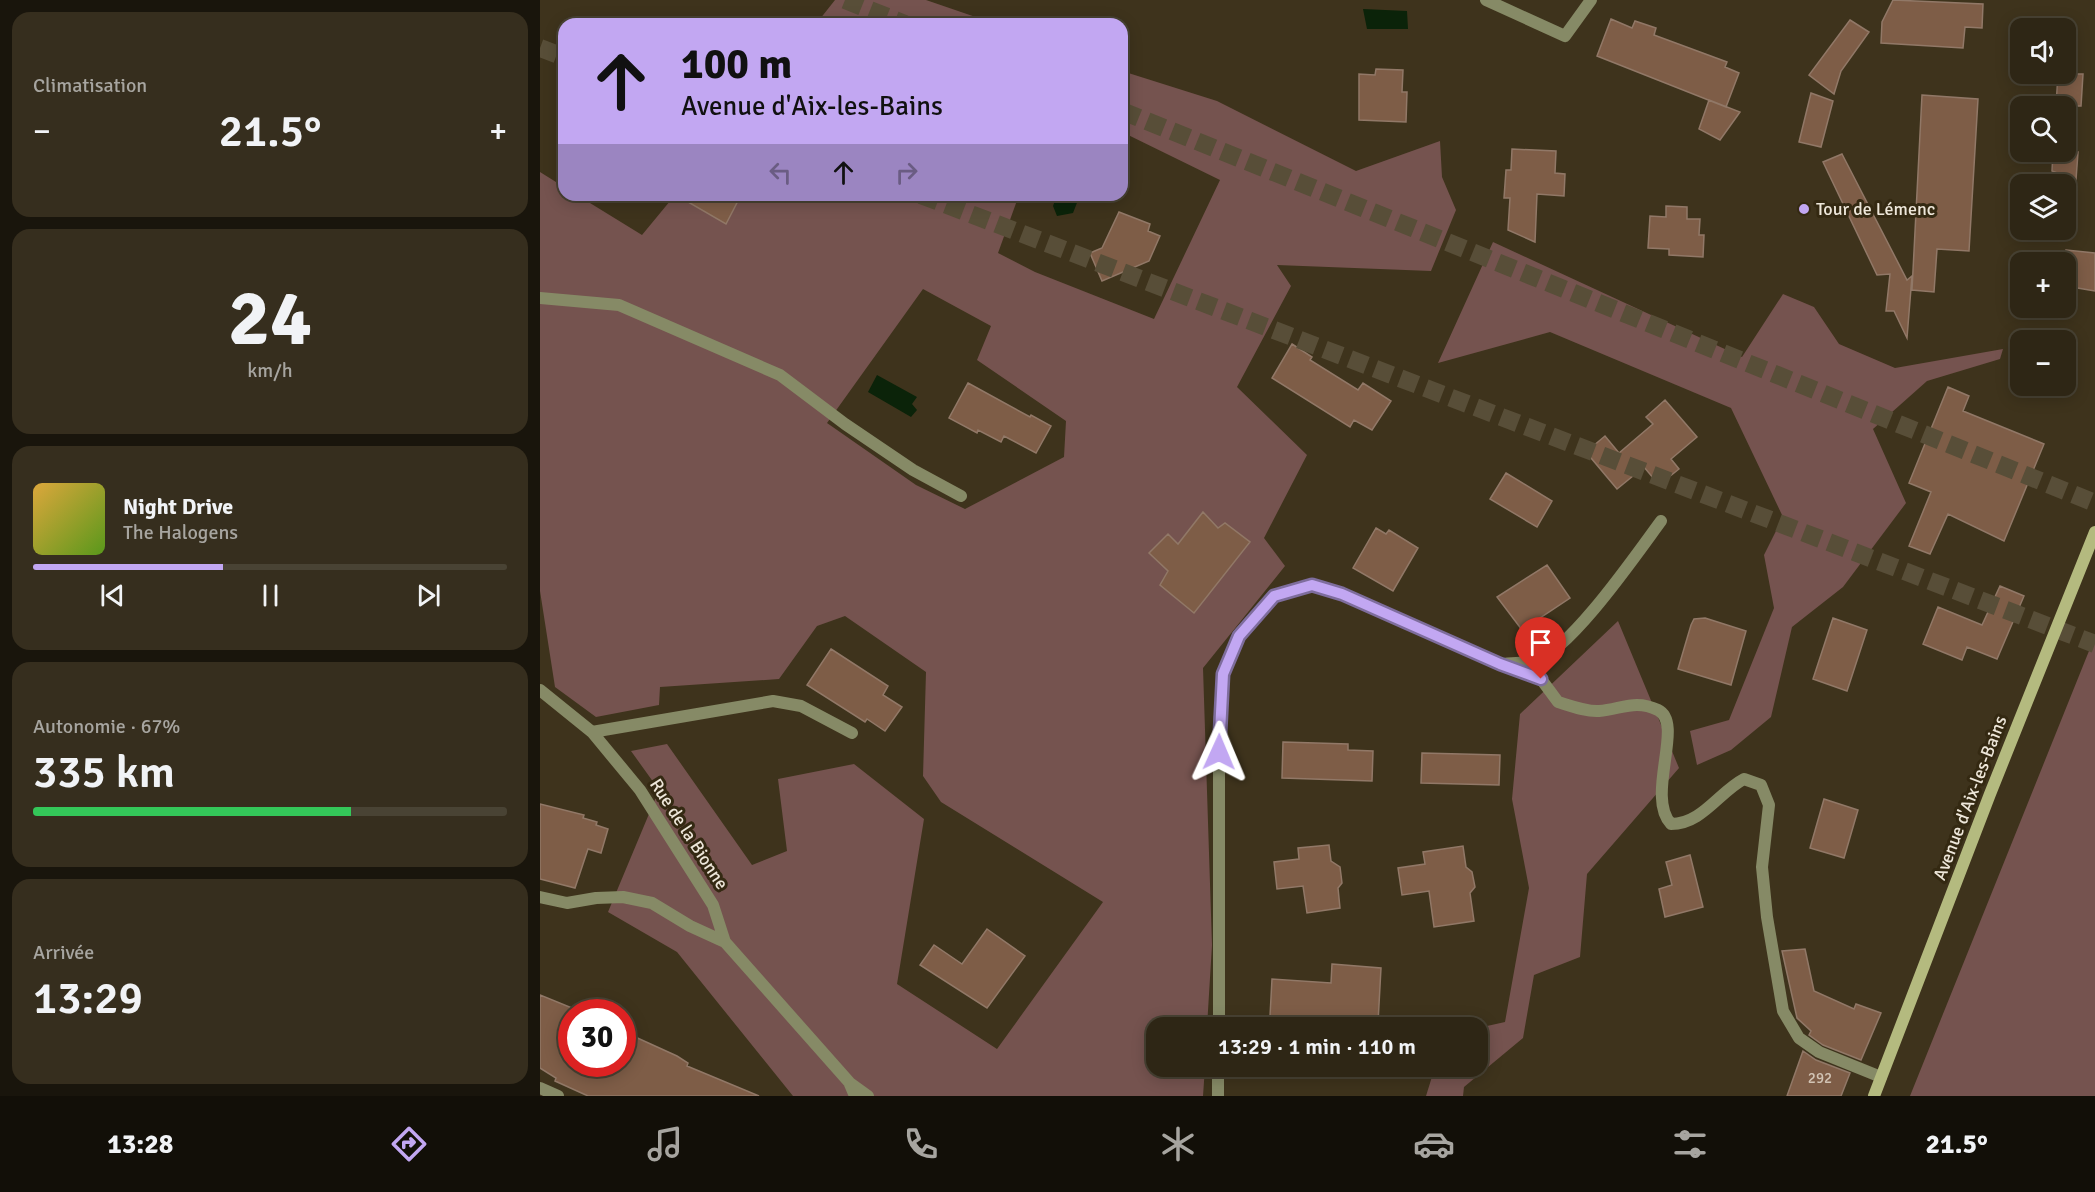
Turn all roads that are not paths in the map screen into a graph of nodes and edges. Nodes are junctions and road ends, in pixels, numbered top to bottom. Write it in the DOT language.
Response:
graph roads {
  1 [pos="1486,0"];
  2 [pos="1591,0"];
  3 [pos="540,298"];
  4 [pos="961,496"];
  5 [pos="1661,521"];
  6 [pos="2095,532"];
  7 [pos="1500,664"];
  8 [pos="540,690"];
  9 [pos="592,732"];
  10 [pos="852,733"];
  11 [pos="540,897"];
  12 [pos="725,942"];
  13 [pos="1219,1017"];
  14 [pos="1218,1077"];
  15 [pos="1881,1077"];
  16 [pos="849,1082"];
  17 [pos="540,1088"];
  18 [pos="558,1096"];
  19 [pos="855,1096"];
  20 [pos="868,1096"];
  21 [pos="1218,1096"];
  22 [pos="1874,1096"];
  1 -- 2 [label="street"];
  3 -- 4 [label="street"];
  5 -- 7 [label="street"];
  6 -- 15 [label="main road, Avenue d'Aix-les-Bains"];
  7 -- 13 [label="street"];
  7 -- 15 [label="street"];
  8 -- 9 [label="street, Rue de la Bionne"];
  9 -- 10 [label="street"];
  9 -- 12 [label="street, Rue de la Bionne"];
  11 -- 12 [label="street"];
  12 -- 16 [label="street, Rue de la Bionne"];
  14 -- 21 [label="street"];
  15 -- 22 [label="main road, Avenue d'Aix-les-Bains"];
  16 -- 19 [label="street, Rue de la Bionne"];
  16 -- 20 [label="street"];
  17 -- 18 [label="street"];
}
